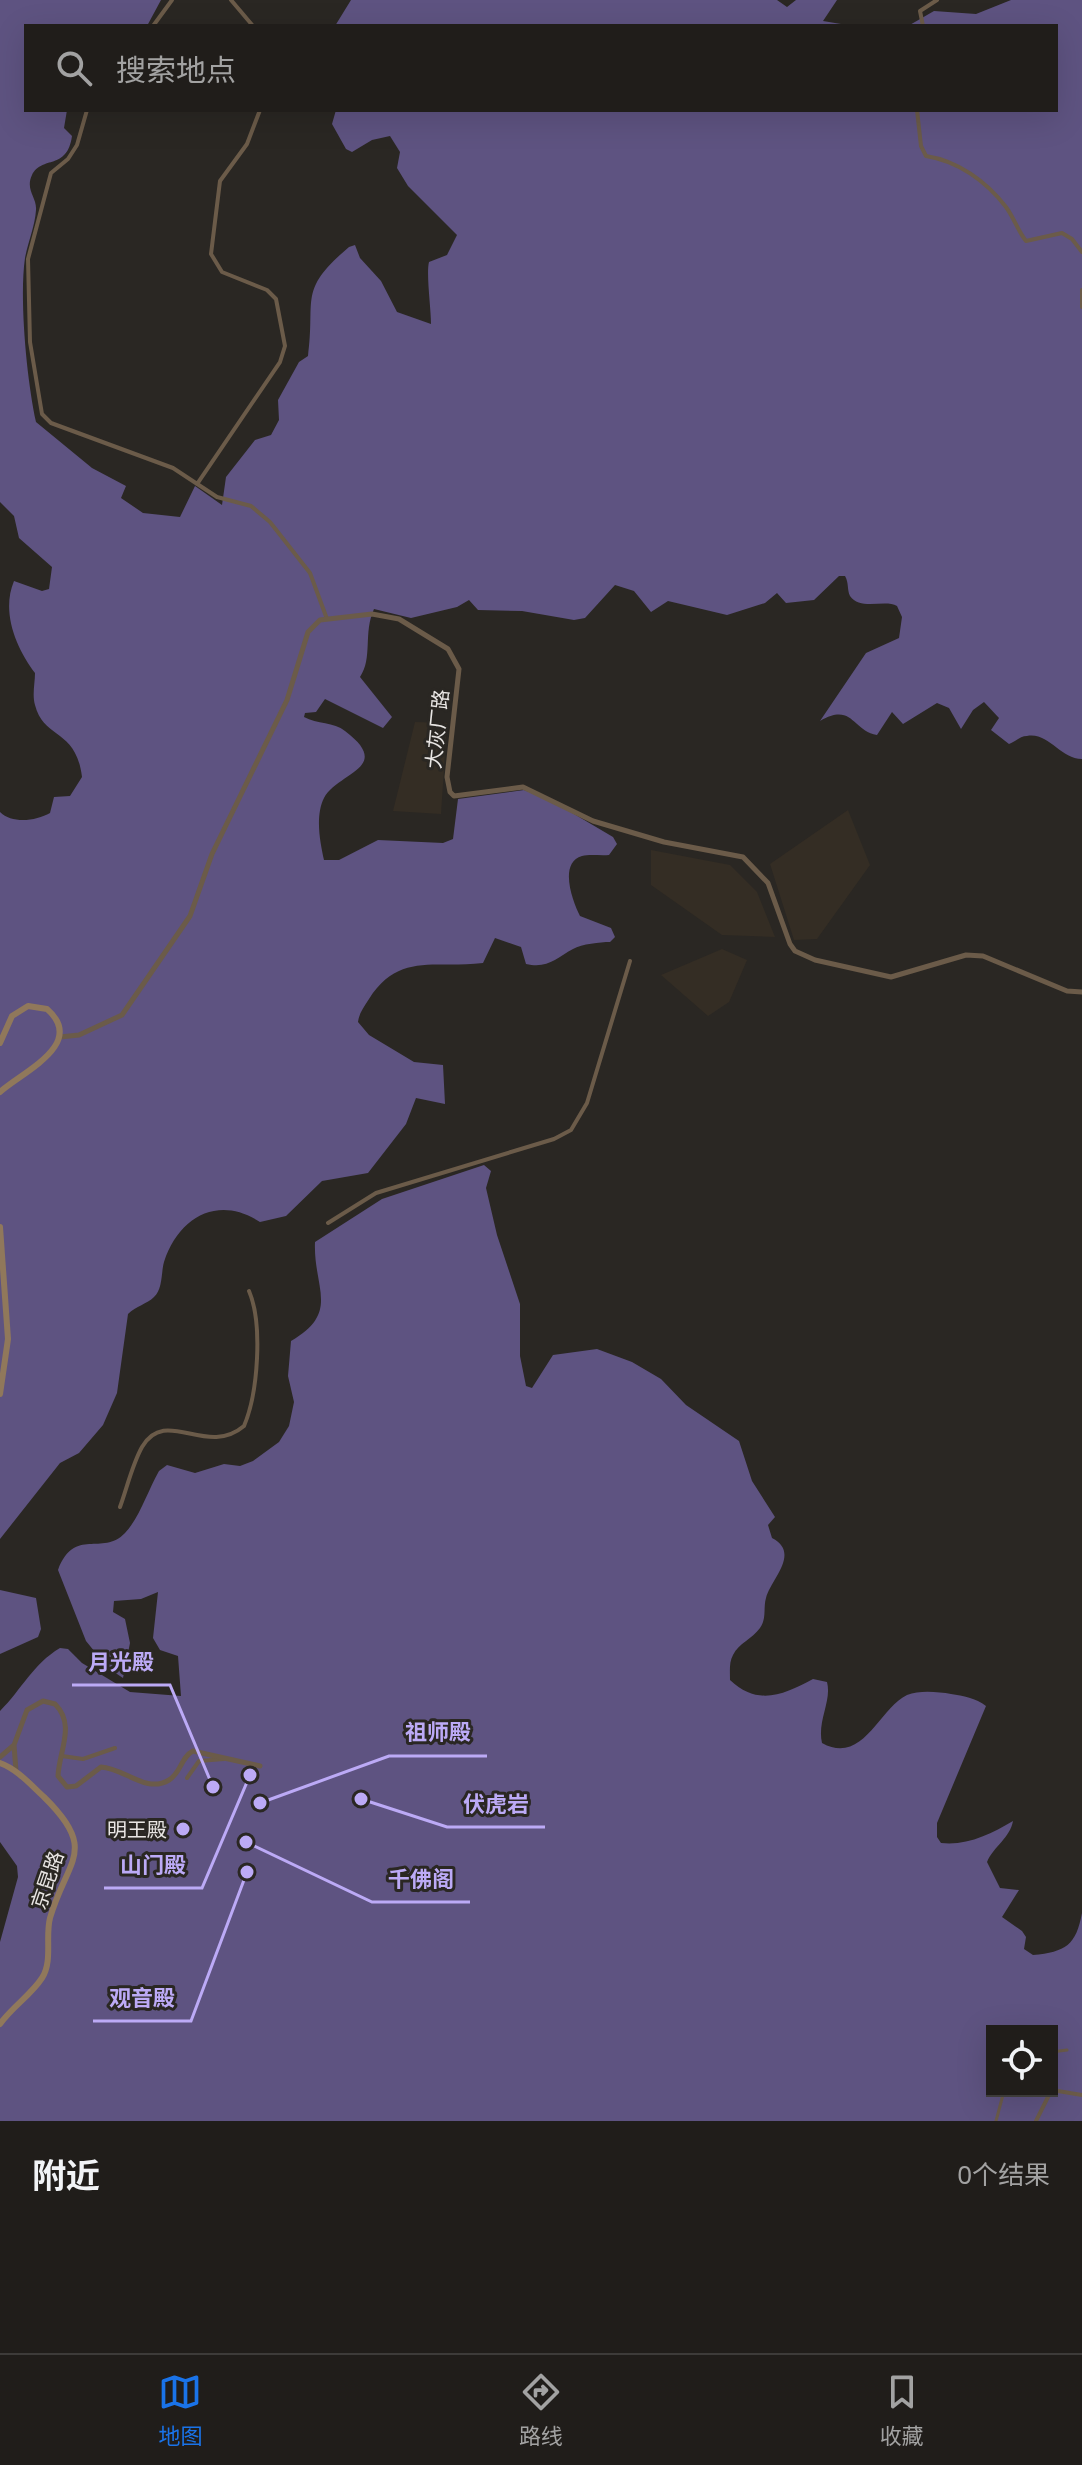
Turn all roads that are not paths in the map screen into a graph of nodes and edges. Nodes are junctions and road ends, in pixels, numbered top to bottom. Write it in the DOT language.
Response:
graph roads {
  1 [pos="172,0"];
  2 [pos="231,0"];
  3 [pos="937,0"];
  4 [pos="154,24"];
  5 [pos="251,24"];
  6 [pos="923,24"];
  7 [pos="86,112"];
  8 [pos="259,112"];
  9 [pos="917,112"];
  10 [pos="1082,252"];
  11 [pos="1082,290"];
  12 [pos="1082,307"];
  13 [pos="197,484"];
  14 [pos="327,619"];
  15 [pos="630,961"];
  16 [pos="1082,992"];
  17 [pos="60,1037"];
  18 [pos="0,1043"];
  19 [pos="0,1092"];
  20 [pos="328,1223"];
  21 [pos="0,1227"];
  22 [pos="249,1291"];
  23 [pos="0,1394"];
  24 [pos="120,1507"];
  25 [pos="14,1745"];
  26 [pos="115,1748"];
  27 [pos="62,1756"];
  28 [pos="225,1759"];
  29 [pos="0,1760"];
  30 [pos="260,1766"];
  31 [pos="16,1771"];
  32 [pos="187,1778"];
  33 [pos="0,2024"];
  34 [pos="1067,2050"];
  35 [pos="1058,2051"];
  36 [pos="1058,2092"];
  37 [pos="1082,2095"];
  38 [pos="1002,2097"];
  39 [pos="1049,2097"];
  40 [pos="996,2121"];
  41 [pos="1036,2121"];
  1 -- 4 [label="street"];
  2 -- 5 [label="street"];
  3 -- 6 [label="street"];
  7 -- 13 [label="street"];
  8 -- 13 [label="street"];
  9 -- 10 [label="street"];
  11 -- 12 [label="street"];
  13 -- 14 [label="street"];
  14 -- 16 [label="street, 大灰厂路"];
  14 -- 17 [label="street"];
  15 -- 20 [label="street"];
  17 -- 18 [label="main road"];
  17 -- 19 [label="main road"];
  21 -- 23 [label="main road"];
  22 -- 24 [label="street"];
  25 -- 27 [label="street"];
  25 -- 29 [label="street"];
  25 -- 31 [label="street"];
  26 -- 27 [label="street"];
  27 -- 28 [label="street"];
  28 -- 30 [label="street"];
  28 -- 32 [label="street"];
  29 -- 31 [label="main road, 京昆路"];
  31 -- 33 [label="main road, 京昆路"];
  34 -- 35 [label="street"];
  36 -- 37 [label="street"];
  38 -- 40 [label="street"];
  39 -- 41 [label="street"];
}
